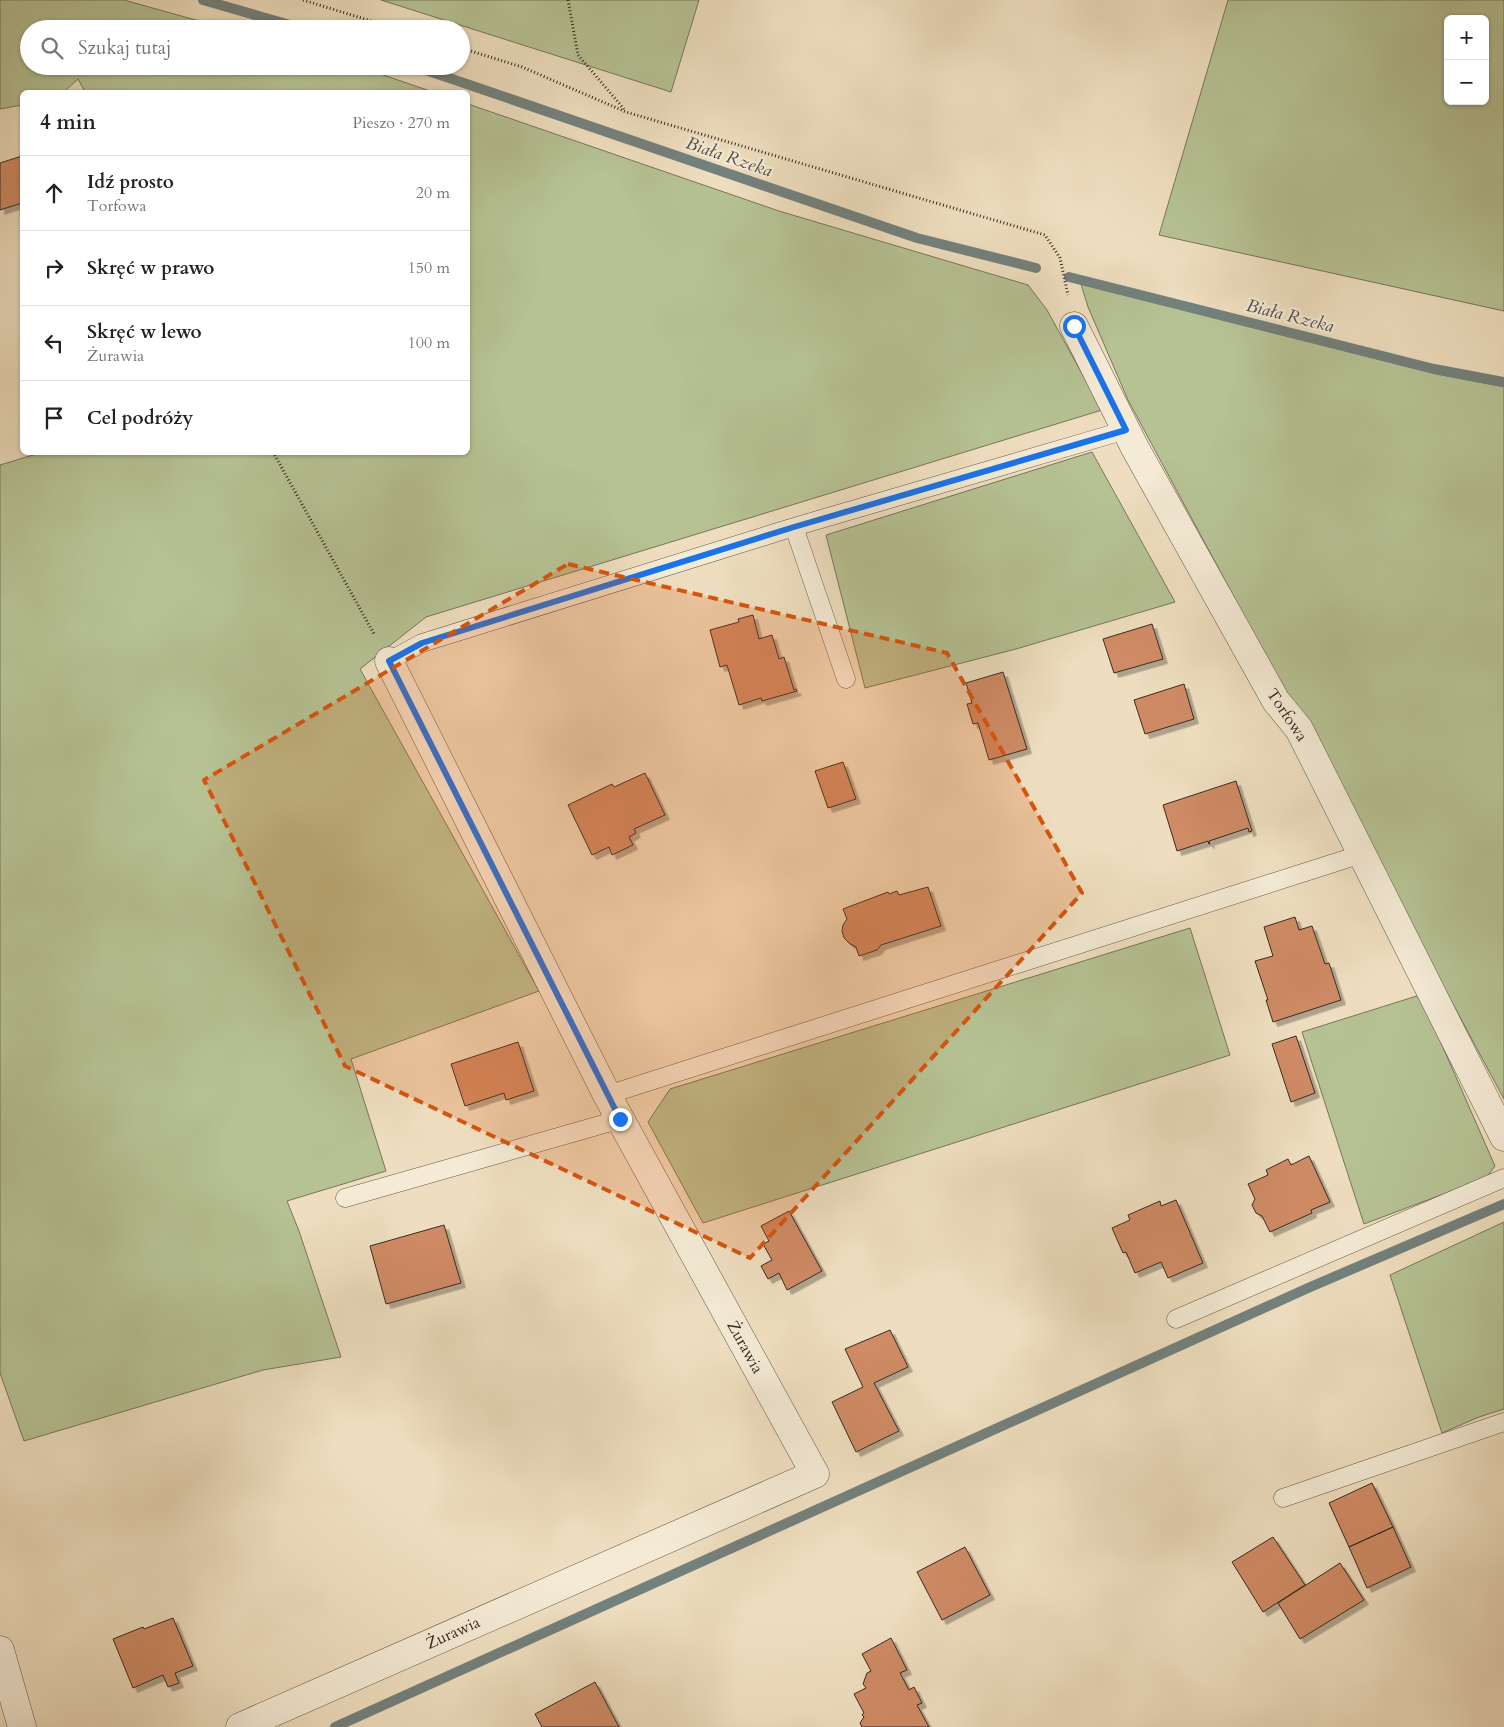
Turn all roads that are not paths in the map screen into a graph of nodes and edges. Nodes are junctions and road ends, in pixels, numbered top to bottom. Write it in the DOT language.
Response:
graph roads {
  1 [pos="1074,326"];
  2 [pos="1126,430"];
  3 [pos="794,527"];
  4 [pos="389,661"];
  5 [pos="846,679"];
  6 [pos="1362,854"];
  7 [pos="607,1095"];
  8 [pos="620,1119"];
  9 [pos="1504,1137"];
  10 [pos="1504,1178"];
  11 [pos="345,1198"];
  12 [pos="1176,1319"];
  13 [pos="1504,1422"];
  14 [pos="1283,1498"];
  15 [pos="0,1650"];
  16 [pos="22,1727"];
  17 [pos="240,1727"];
  1 -- 2 [label="street, Torfowa"];
  2 -- 3 [label="lane"];
  2 -- 6 [label="street, Torfowa"];
  3 -- 4 [label="lane"];
  3 -- 5 [label="lane"];
  4 -- 7 [label="street, Żurawia"];
  6 -- 7 [label="lane"];
  6 -- 9 [label="street, Torfowa"];
  7 -- 8 [label="street, Żurawia"];
  8 -- 11 [label="lane"];
  8 -- 17 [label="street, Żurawia"];
  10 -- 12 [label="lane"];
  13 -- 14 [label="lane"];
  15 -- 16 [label="street"];
}
